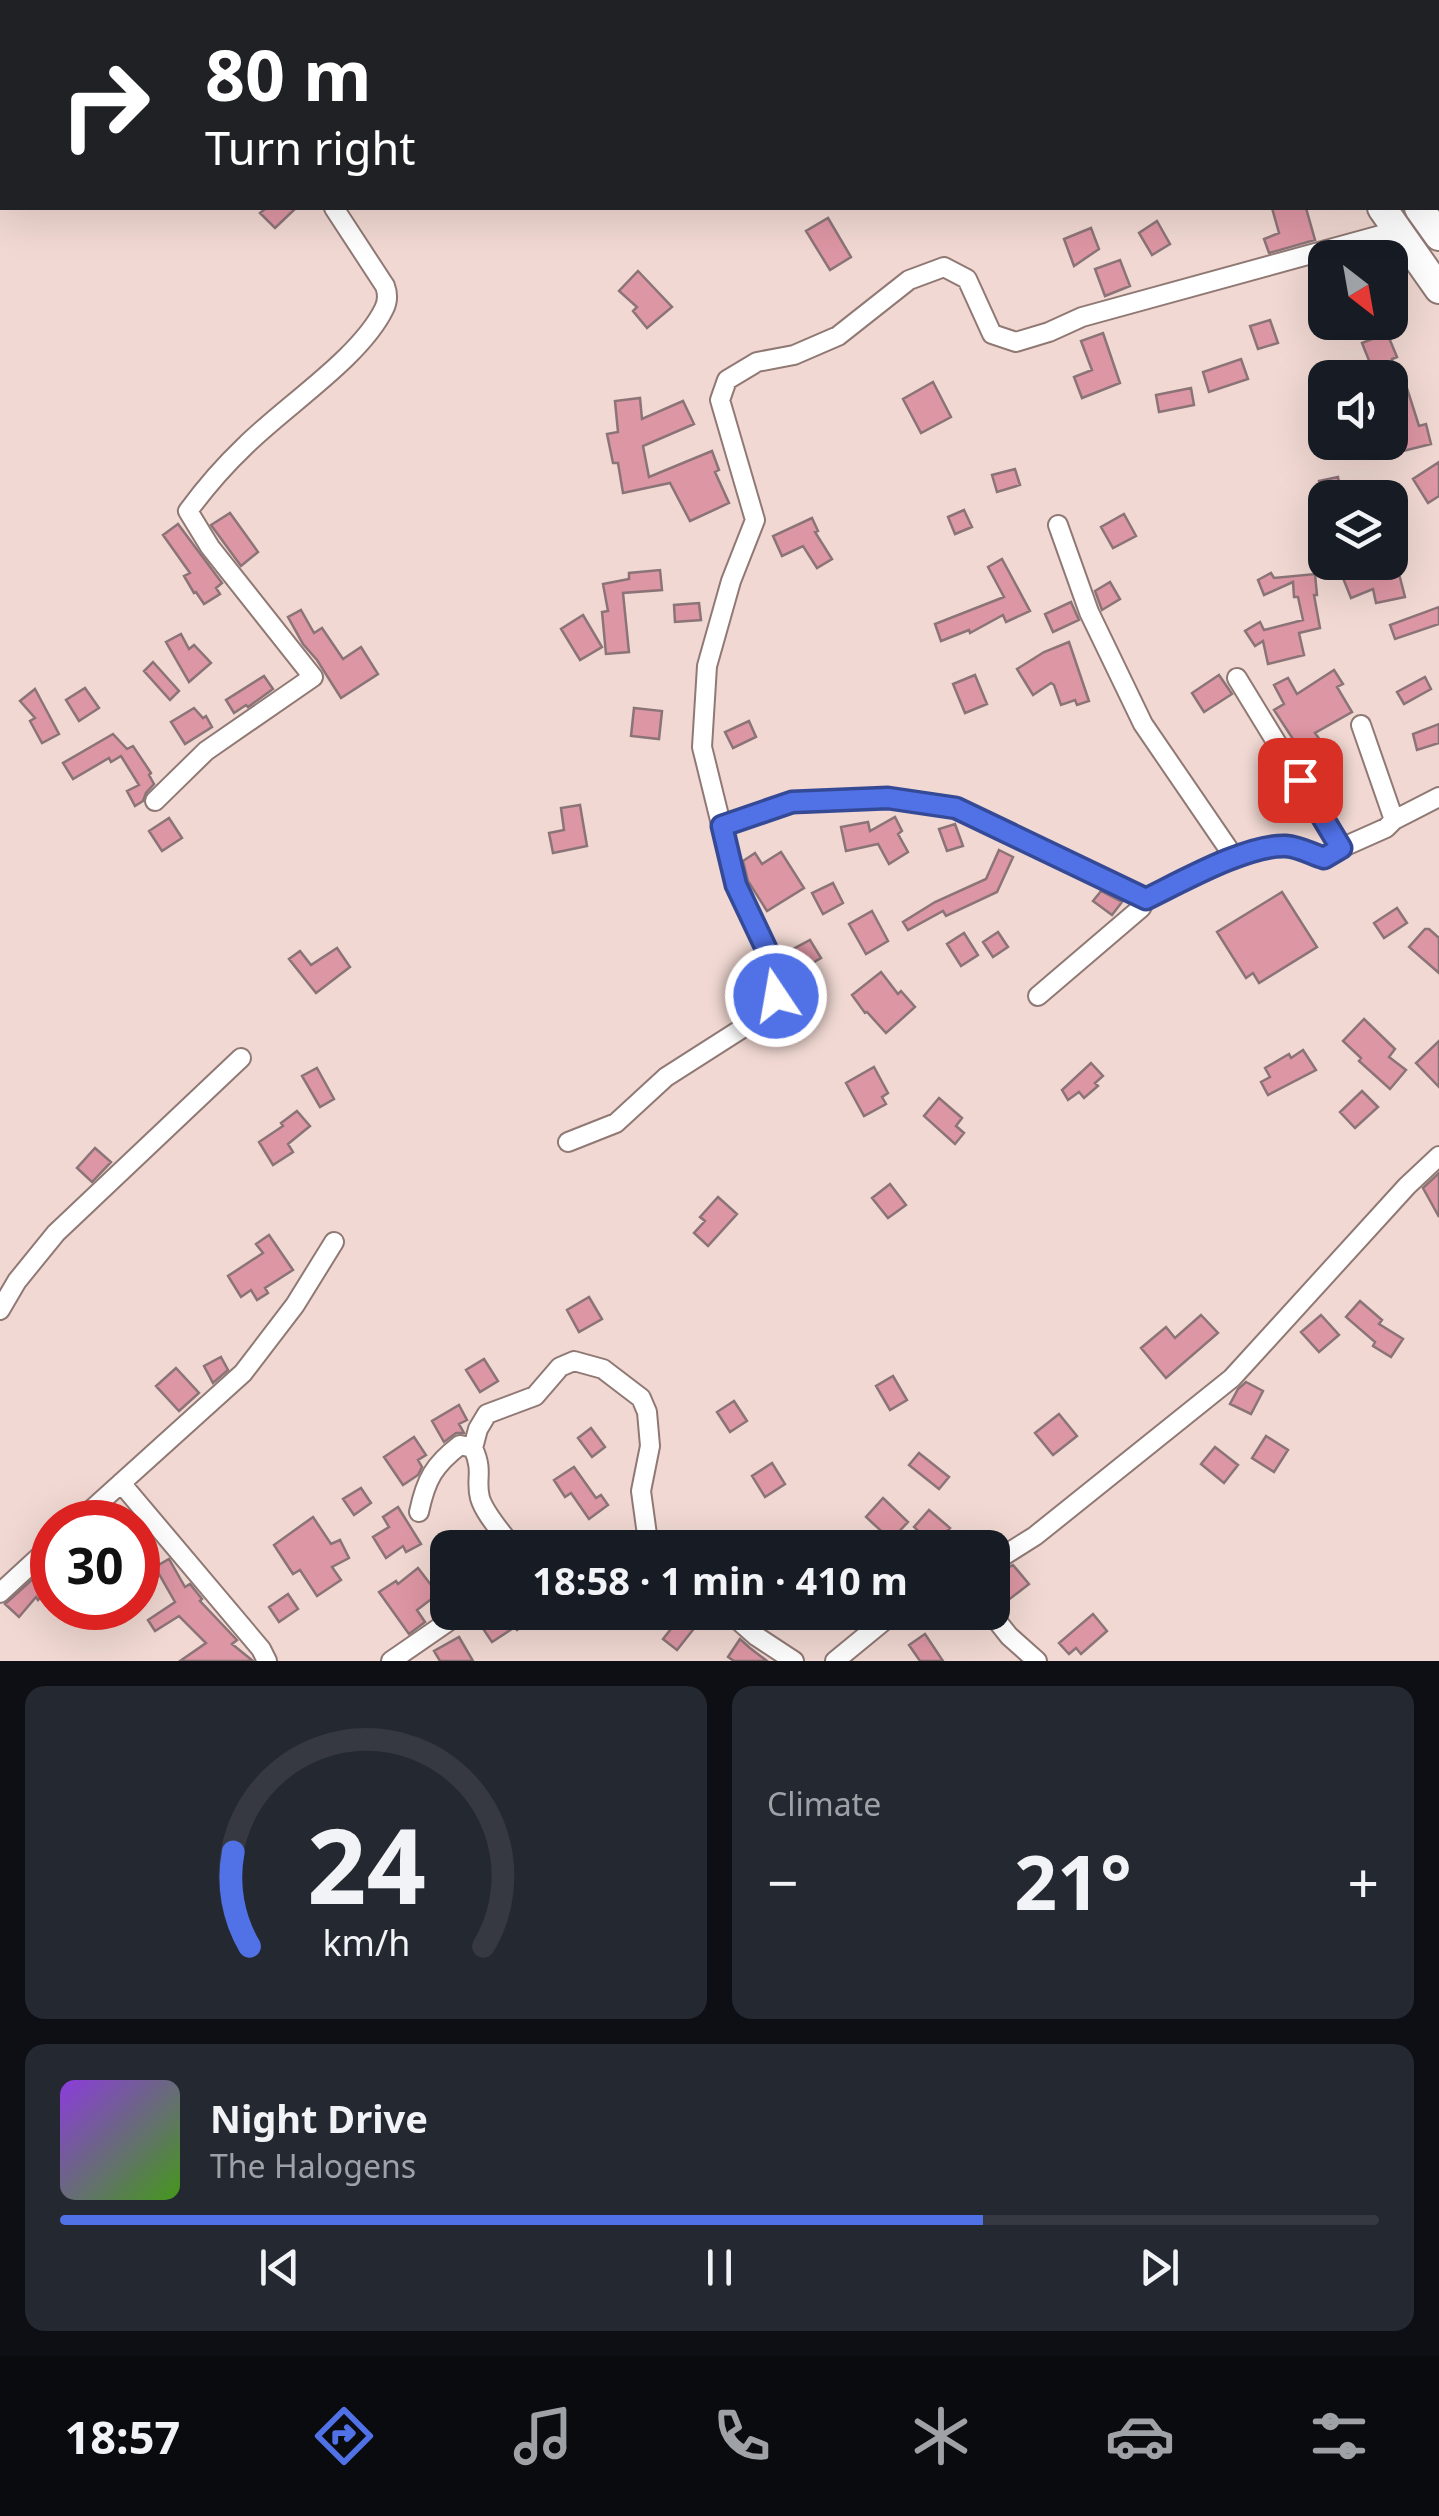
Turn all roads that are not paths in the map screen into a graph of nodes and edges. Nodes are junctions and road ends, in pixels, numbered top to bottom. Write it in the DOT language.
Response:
graph roads {
  1 [pos="335,210"];
  2 [pos="1391,219"];
  3 [pos="1439,289"];
  4 [pos="1058,525"];
  5 [pos="1237,678"];
  6 [pos="1362,725"];
  7 [pos="1439,798"];
  8 [pos="155,801"];
  9 [pos="1394,820"];
  10 [pos="722,826"];
  11 [pos="1341,848"];
  12 [pos="1234,857"];
  13 [pos="1146,899"];
  14 [pos="1038,996"];
  15 [pos="241,1058"];
  16 [pos="568,1142"];
  17 [pos="1439,1156"];
  18 [pos="334,1242"];
  19 [pos="0,1310"];
  20 [pos="473,1448"];
  21 [pos="121,1483"];
  22 [pos="102,1500"];
  23 [pos="419,1512"];
  24 [pos="501,1530"];
  25 [pos="648,1530"];
  26 [pos="1010,1551"];
  27 [pos="30,1566"];
  28 [pos="0,1593"];
  29 [pos="436,1630"];
  30 [pos="749,1630"];
  31 [pos="873,1630"];
  32 [pos="1004,1630"];
  33 [pos="267,1661"];
  34 [pos="391,1661"];
  35 [pos="794,1661"];
  36 [pos="836,1661"];
  37 [pos="1037,1661"];
  1 -- 8 [label="street"];
  2 -- 3 [label="highway"];
  2 -- 10 [label="street"];
  4 -- 12 [label="street"];
  5 -- 11 [label="street"];
  6 -- 9 [label="street"];
  7 -- 9 [label="street"];
  9 -- 11 [label="street"];
  10 -- 13 [label="street"];
  10 -- 16 [label="street"];
  11 -- 12 [label="street"];
  12 -- 13 [label="street"];
  13 -- 14 [label="street"];
  15 -- 19 [label="street"];
  17 -- 26 [label="street"];
  18 -- 21 [label="street"];
  20 -- 23 [label="street"];
  20 -- 24 [label="street"];
  20 -- 25 [label="street"];
  21 -- 22 [label="street"];
  21 -- 33 [label="street"];
  27 -- 28 [label="street"];
  29 -- 34 [label="street"];
  30 -- 35 [label="street"];
  31 -- 36 [label="street"];
  32 -- 37 [label="street"];
}
